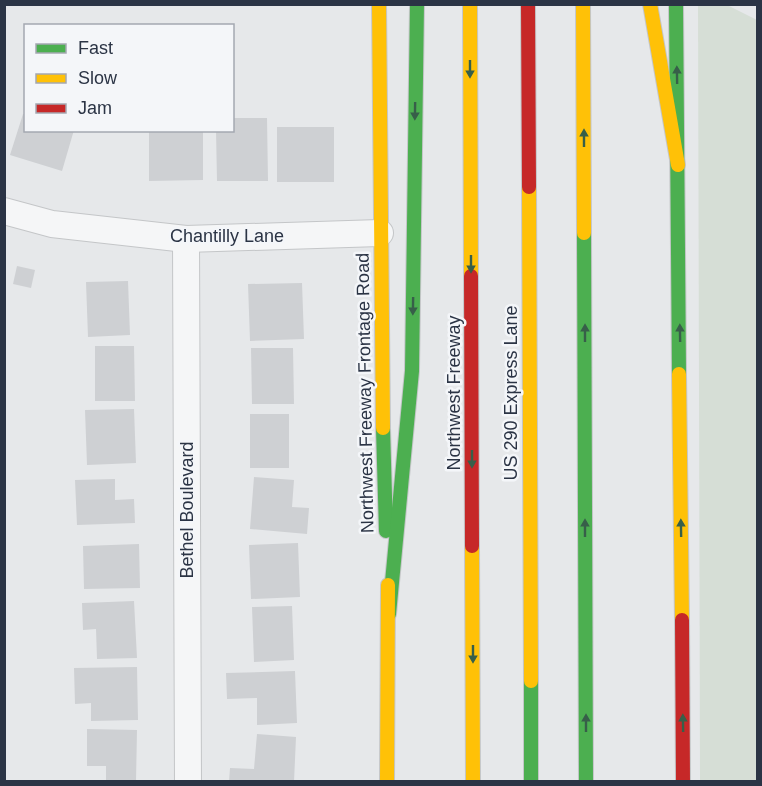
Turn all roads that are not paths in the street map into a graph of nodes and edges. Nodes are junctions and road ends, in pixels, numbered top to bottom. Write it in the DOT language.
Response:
graph roads {
  1 [pos="584,7"];
  2 [pos="417,8"];
  3 [pos="470,8"];
  4 [pos="528,8"];
  5 [pos="650,8"];
  6 [pos="676,8"];
  7 [pos="379,9"];
  8 [pos="678,165"];
  9 [pos="4,211"];
  10 [pos="380,233"];
  11 [pos="186,239"];
  12 [pos="389,615"];
  13 [pos="188,782"];
  14 [pos="387,782"];
  15 [pos="473,782"];
  16 [pos="531,782"];
  17 [pos="586,782"];
  18 [pos="683,782"];
  17 -- 1 [label="main road, one-way"];
  2 -- 12 [label="main road, one-way"];
  3 -- 15 [label="main road, Northwest Freeway, one-way"];
  4 -- 16 [label="main road, US 290 Express Lane"];
  5 -- 8 [label="main road"];
  8 -- 6 [label="main road, one-way"];
  7 -- 10 [label="main road, Northwest Freeway Frontage Road"];
  18 -- 8 [label="main road, one-way"];
  9 -- 11 [label="street, Chantilly Lane"];
  10 -- 11 [label="street, Chantilly Lane"];
  10 -- 12 [label="main road, Northwest Freeway Frontage Road"];
  11 -- 13 [label="street, Bethel Boulevard"];
  12 -- 14 [label="main road, Northwest Freeway Frontage Road"];
}
